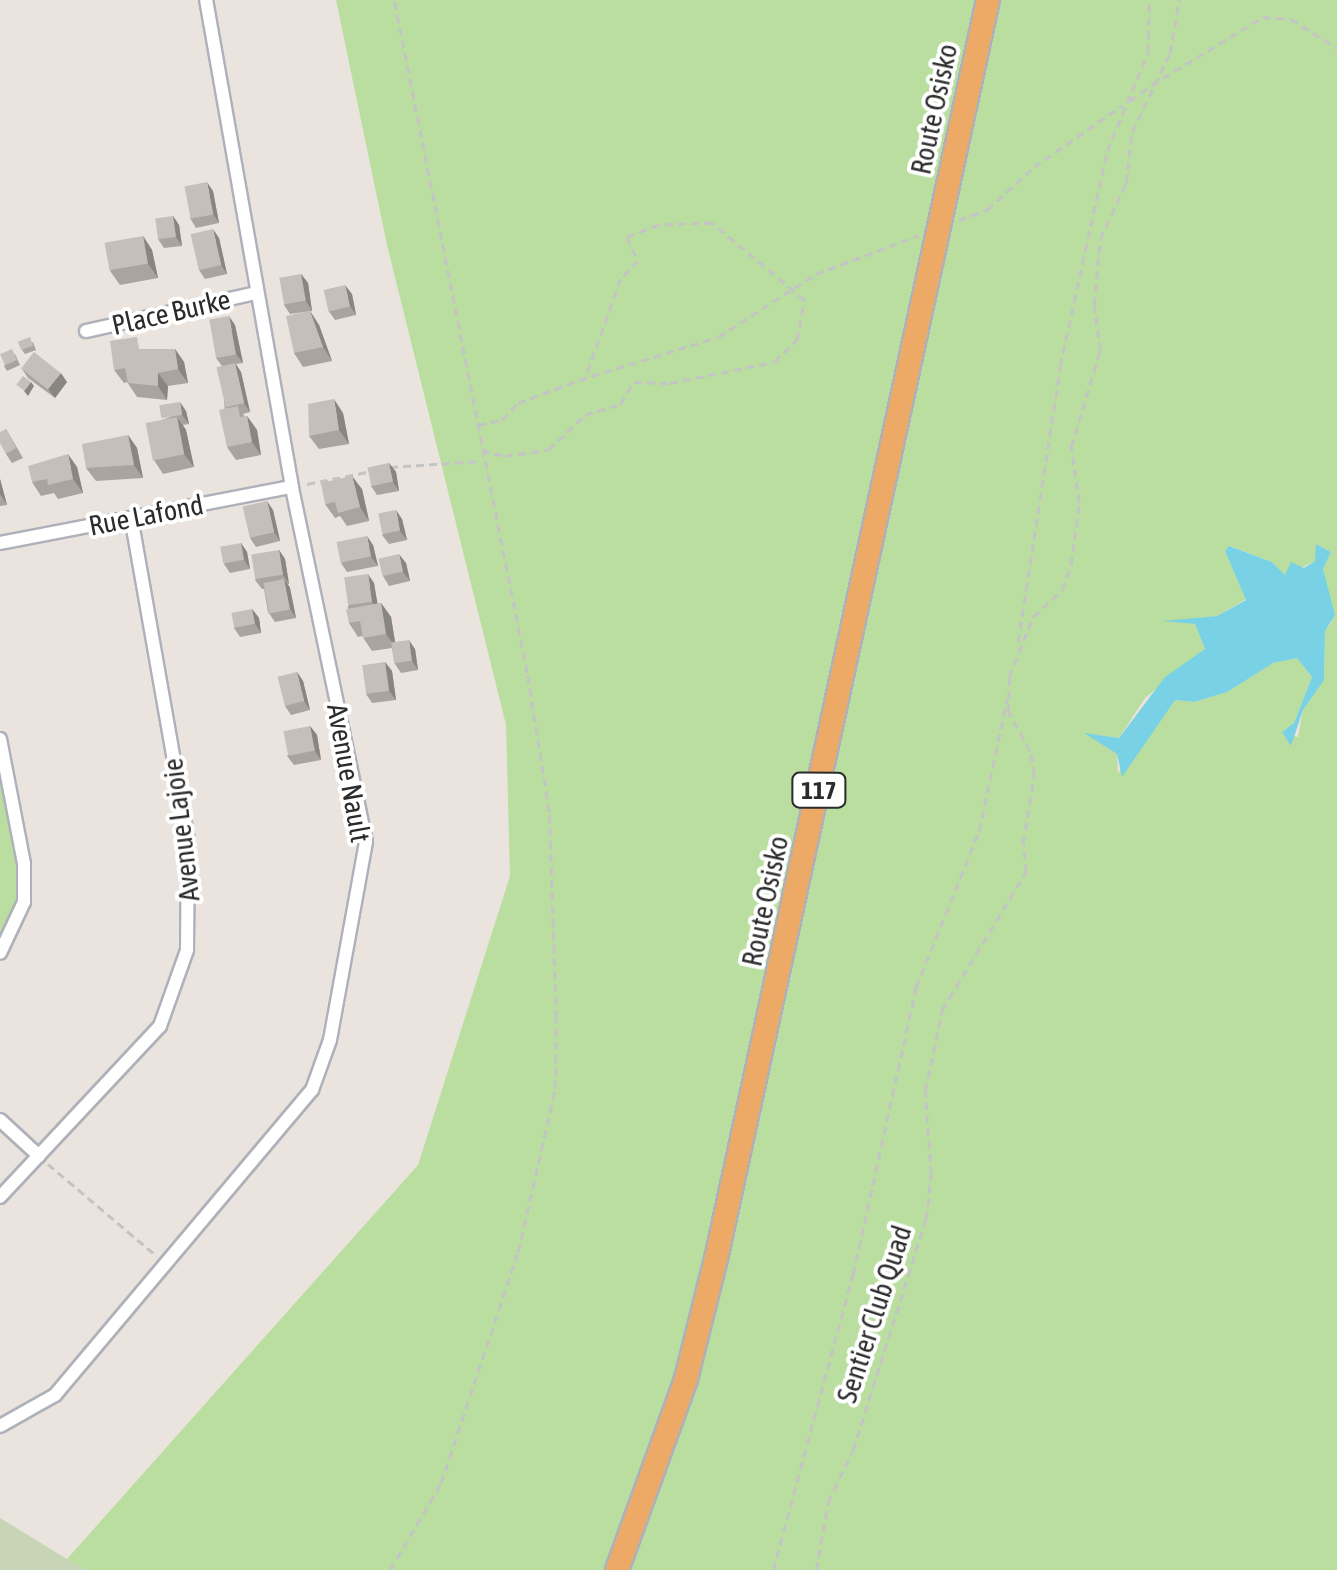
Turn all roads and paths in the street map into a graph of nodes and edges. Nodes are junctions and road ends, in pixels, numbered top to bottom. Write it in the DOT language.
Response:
graph roads {
  1 [pos="206,0"];
  2 [pos="394,0"];
  3 [pos="988,0"];
  4 [pos="1148,0"];
  5 [pos="1178,0"];
  6 [pos="1337,48"];
  7 [pos="1160,80"];
  8 [pos="1127,103"];
  9 [pos="939,228"];
  10 [pos="791,292"];
  11 [pos="256,293"];
  12 [pos="86,331"];
  13 [pos="586,378"];
  14 [pos="476,425"];
  15 [pos="481,450"];
  16 [pos="483,461"];
  17 [pos="292,486"];
  18 [pos="130,518"];
  19 [pos="0,543"];
  20 [pos="1018,646"];
  21 [pos="1008,690"];
  22 [pos="0,738"];
  23 [pos="3,769"];
  24 [pos="0,953"];
  25 [pos="0,1120"];
  26 [pos="40,1156"];
  27 [pos="0,1197"];
  28 [pos="166,1264"];
  29 [pos="0,1426"];
  30 [pos="390,1570"];
  31 [pos="617,1570"];
  32 [pos="773,1570"];
  33 [pos="816,1570"];
  1 -- 11 [label="street, Avenue Nault"];
  2 -- 14 [label="path"];
  3 -- 9 [label="highway, Route Osisko / 117"];
  4 -- 8 [label="path"];
  5 -- 7 [label="path"];
  6 -- 7 [label="path"];
  7 -- 8 [label="path"];
  7 -- 20 [label="path"];
  8 -- 9 [label="path"];
  8 -- 20 [label="path"];
  9 -- 10 [label="path"];
  9 -- 31 [label="highway, Route Osisko / 117"];
  10 -- 13 [label="path"];
  10 -- 13 [label="path"];
  10 -- 15 [label="path"];
  11 -- 12 [label="street, Place Burke"];
  11 -- 17 [label="street, Avenue Nault"];
  13 -- 14 [label="path"];
  14 -- 15 [label="path"];
  15 -- 16 [label="path"];
  16 -- 17 [label="path"];
  16 -- 30 [label="path"];
  17 -- 18 [label="street, Rue Lafond"];
  17 -- 28 [label="street, Avenue Nault"];
  18 -- 19 [label="street, Rue Lafond"];
  18 -- 26 [label="street, Avenue Lajoie"];
  20 -- 21 [label="path"];
  21 -- 32 [label="path"];
  21 -- 33 [label="path, Sentier Club Quad"];
  22 -- 23 [label="street"];
  23 -- 24 [label="street"];
  25 -- 26 [label="street"];
  26 -- 27 [label="street, Avenue Lajoie"];
  26 -- 28 [label="path"];
  28 -- 29 [label="street, Avenue Nault"];
}
